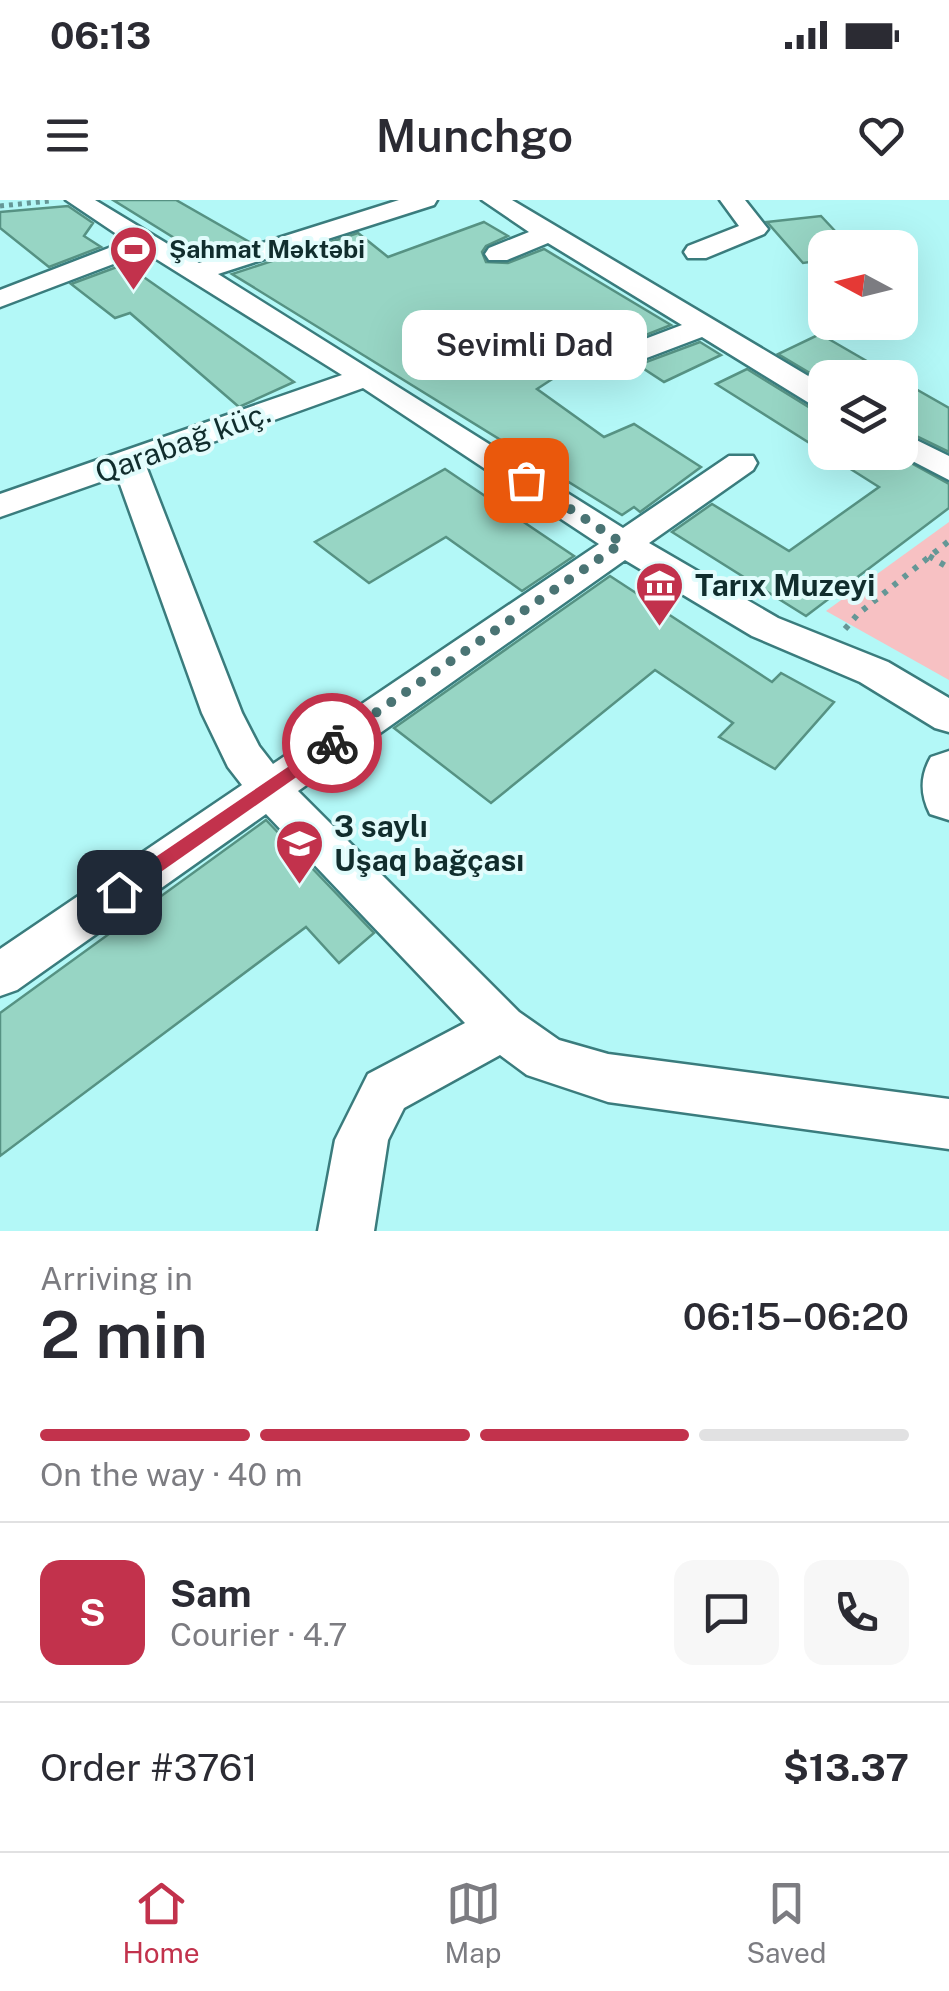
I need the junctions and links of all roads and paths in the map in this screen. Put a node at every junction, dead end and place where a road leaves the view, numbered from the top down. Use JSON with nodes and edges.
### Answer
{"nodes":[{"id":1,"x":65,"y":200,"type":"edge"},
{"id":2,"x":78,"y":200,"type":"edge"},
{"id":3,"x":334,"y":200,"type":"edge"},
{"id":4,"x":425,"y":200,"type":"edge"},
{"id":5,"x":494,"y":200,"type":"edge"},
{"id":6,"x":732,"y":200,"type":"edge"},
{"id":7,"x":0,"y":206,"type":"edge"},
{"id":8,"x":355,"y":222,"type":"junction"},
{"id":9,"x":548,"y":234,"type":"junction"},
{"id":10,"x":148,"y":242,"type":"junction"},
{"id":11,"x":697,"y":252,"type":"dead end"},
{"id":12,"x":498,"y":254,"type":"dead end"},
{"id":13,"x":197,"y":272,"type":"junction"},
{"id":14,"x":2,"y":299,"type":"edge"},
{"id":15,"x":701,"y":328,"type":"junction"},
{"id":16,"x":626,"y":356,"type":"dead end"},
{"id":17,"x":366,"y":377,"type":"junction"},
{"id":18,"x":808,"y":389,"type":"edge"},
{"id":19,"x":918,"y":452,"type":"edge"},
{"id":20,"x":740,"y":463,"type":"dead end"},
{"id":21,"x":129,"y":464,"type":"junction"},
{"id":22,"x":949,"y":470,"type":"edge"},
{"id":23,"x":0,"y":506,"type":"edge"},
{"id":24,"x":949,"y":541,"type":"edge"},
{"id":25,"x":622,"y":543,"type":"junction"},
{"id":26,"x":929,"y":556,"type":"junction"},
{"id":27,"x":949,"y":568,"type":"edge"},
{"id":28,"x":824,"y":652,"type":"junction"},
{"id":29,"x":949,"y":717,"type":"edge"},
{"id":30,"x":949,"y":771,"type":"edge"},
{"id":31,"x":268,"y":788,"type":"junction"},
{"id":32,"x":949,"y":800,"type":"edge"},
{"id":33,"x":0,"y":975,"type":"edge"},
{"id":34,"x":502,"y":1028,"type":"junction"},
{"id":35,"x":949,"y":1124,"type":"edge"},
{"id":36,"x":346,"y":1231,"type":"edge"}],
"edges":[{"from":1,"to":7,"type":"path"},
{"from":2,"to":10,"type":"street"},
{"from":3,"to":8,"type":"street"},
{"from":4,"to":8,"type":"street"},
{"from":5,"to":9,"type":"street"},
{"from":6,"to":11,"type":"street"},
{"from":8,"to":13,"type":"street"},
{"from":9,"to":12,"type":"street"},
{"from":9,"to":15,"type":"street"},
{"from":10,"to":13,"type":"street"},
{"from":10,"to":14,"type":"street"},
{"from":13,"to":17,"type":"street"},
{"from":15,"to":16,"type":"street"},
{"from":15,"to":18,"type":"street"},
{"from":17,"to":21,"type":"street","name":"Qarabağ küç."},
{"from":17,"to":25,"type":"street"},
{"from":19,"to":22,"type":"street"},
{"from":20,"to":25,"type":"street"},
{"from":21,"to":23,"type":"street","name":"Qarabağ küç."},
{"from":21,"to":31,"type":"street"},
{"from":24,"to":26,"type":"path"},
{"from":25,"to":28,"type":"street"},
{"from":25,"to":31,"type":"street"},
{"from":26,"to":27,"type":"path"},
{"from":26,"to":28,"type":"path"},
{"from":28,"to":29,"type":"street"},
{"from":30,"to":32,"type":"main road"},
{"from":31,"to":33,"type":"street"},
{"from":31,"to":34,"type":"street"},
{"from":34,"to":35,"type":"street"},
{"from":34,"to":36,"type":"street"}]}
